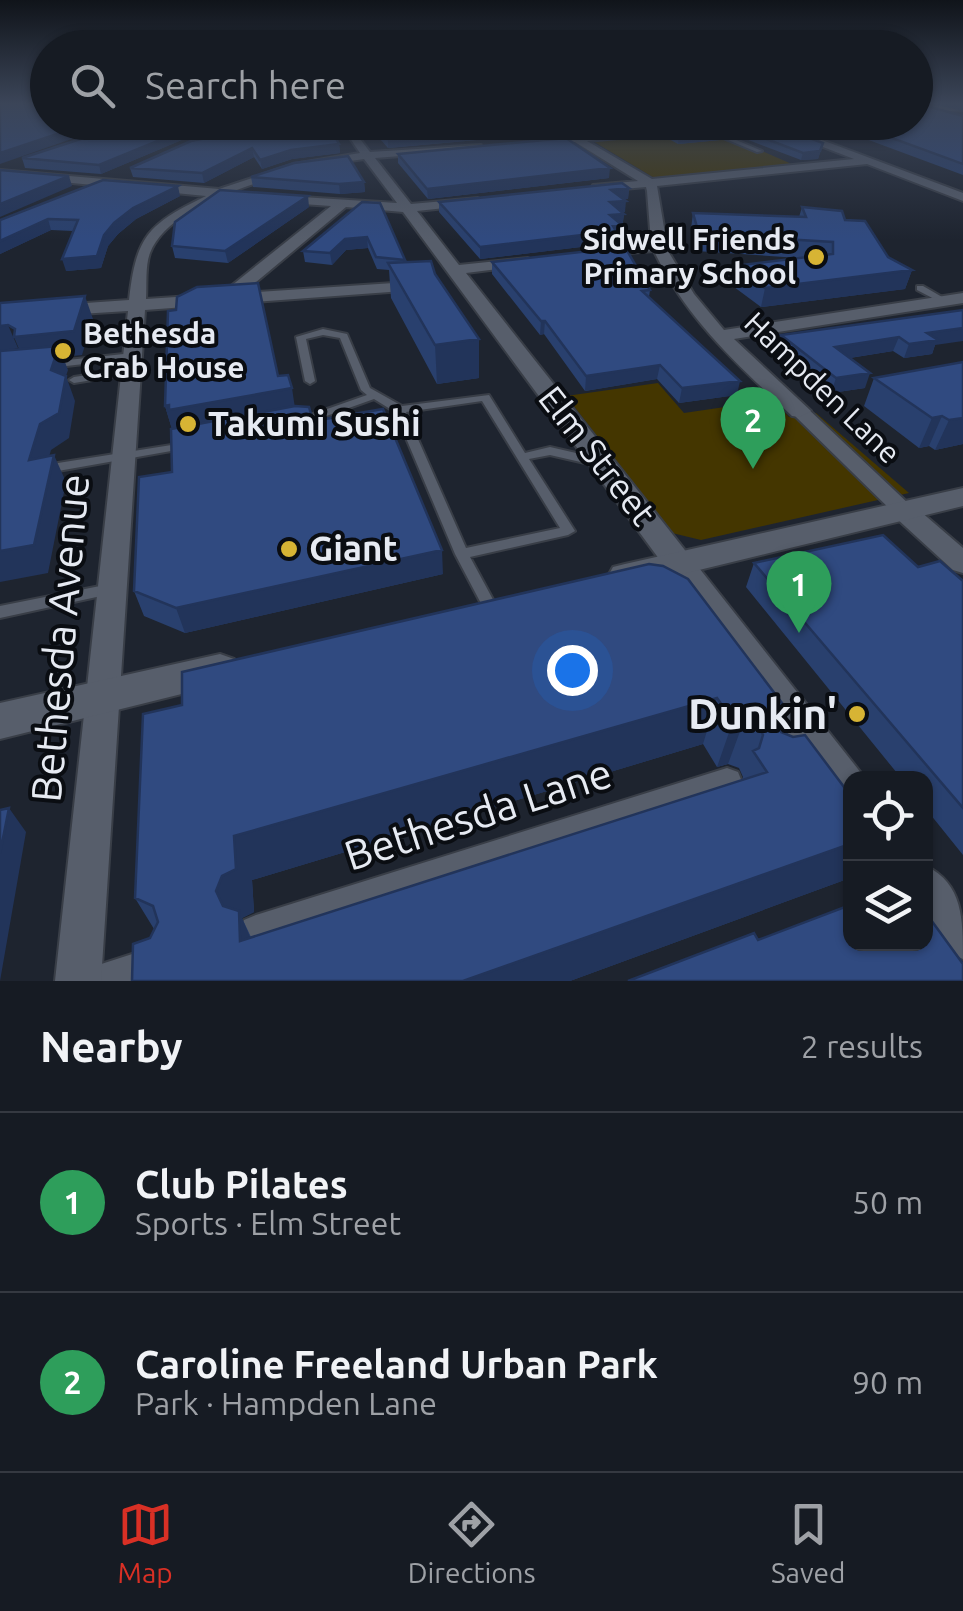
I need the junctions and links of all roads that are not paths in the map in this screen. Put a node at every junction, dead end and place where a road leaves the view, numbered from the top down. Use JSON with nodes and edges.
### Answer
{"nodes":[{"id":1,"x":363,"y":149,"type":"edge"},
{"id":2,"x":450,"y":149,"type":"edge"},
{"id":3,"x":592,"y":149,"type":"edge"},
{"id":4,"x":756,"y":149,"type":"edge"},
{"id":5,"x":834,"y":149,"type":"edge"},
{"id":6,"x":759,"y":150,"type":"edge"},
{"id":7,"x":368,"y":156,"type":"junction"},
{"id":8,"x":18,"y":162,"type":"edge"},
{"id":9,"x":868,"y":162,"type":"junction"},
{"id":10,"x":131,"y":168,"type":"edge"},
{"id":11,"x":0,"y":171,"type":"edge"},
{"id":12,"x":98,"y":182,"type":"junction"},
{"id":13,"x":650,"y":183,"type":"junction"},
{"id":14,"x":574,"y":190,"type":"edge"},
{"id":15,"x":217,"y":193,"type":"junction"},
{"id":16,"x":65,"y":197,"type":"edge"},
{"id":17,"x":963,"y":197,"type":"edge"},
{"id":18,"x":480,"y":200,"type":"edge"},
{"id":19,"x":342,"y":204,"type":"junction"},
{"id":20,"x":408,"y":208,"type":"junction"},
{"id":21,"x":659,"y":246,"type":"junction"},
{"id":22,"x":568,"y":256,"type":"edge"},
{"id":23,"x":532,"y":260,"type":"edge"},
{"id":24,"x":458,"y":277,"type":"junction"},
{"id":25,"x":920,"y":288,"type":"dead end"},
{"id":26,"x":228,"y":297,"type":"junction"},
{"id":27,"x":954,"y":299,"type":"edge"},
{"id":28,"x":138,"y":303,"type":"junction"},
{"id":29,"x":0,"y":314,"type":"edge"},
{"id":30,"x":720,"y":336,"type":"junction"},
{"id":31,"x":132,"y":364,"type":"junction"},
{"id":32,"x":30,"y":367,"type":"edge"},
{"id":33,"x":74,"y":380,"type":"dead end"},
{"id":34,"x":310,"y":381,"type":"dead end"},
{"id":35,"x":372,"y":396,"type":"junction"},
{"id":36,"x":400,"y":410,"type":"junction"},
{"id":37,"x":800,"y":411,"type":"joint"},
{"id":38,"x":277,"y":427,"type":"edge"},
{"id":39,"x":200,"y":442,"type":"edge"},
{"id":40,"x":522,"y":457,"type":"junction"},
{"id":41,"x":124,"y":458,"type":"junction"},
{"id":42,"x":605,"y":464,"type":"junction"},
{"id":43,"x":58,"y":467,"type":"edge"},
{"id":44,"x":963,"y":498,"type":"edge"},
{"id":45,"x":904,"y":511,"type":"junction"},
{"id":46,"x":462,"y":554,"type":"junction"},
{"id":47,"x":681,"y":563,"type":"junction"},
{"id":48,"x":963,"y":563,"type":"edge"},
{"id":49,"x":586,"y":585,"type":"edge"},
{"id":50,"x":112,"y":588,"type":"junction"},
{"id":51,"x":506,"y":604,"type":"joint"},
{"id":52,"x":0,"y":612,"type":"edge"},
{"id":53,"x":454,"y":616,"type":"edge"},
{"id":54,"x":254,"y":662,"type":"edge"},
{"id":55,"x":102,"y":696,"type":"junction"},
{"id":56,"x":0,"y":721,"type":"edge"},
{"id":57,"x":823,"y":752,"type":"junction"},
{"id":58,"x":788,"y":763,"type":"edge"},
{"id":59,"x":843,"y":779,"type":"edge"},
{"id":60,"x":727,"y":782,"type":"edge"},
{"id":61,"x":933,"y":896,"type":"edge"},
{"id":62,"x":256,"y":932,"type":"edge"},
{"id":63,"x":963,"y":936,"type":"edge"},
{"id":64,"x":161,"y":962,"type":"edge"},
{"id":65,"x":78,"y":981,"type":"edge"},
{"id":66,"x":102,"y":981,"type":"edge"}],
"edges":[{"from":1,"to":7,"type":"street","name":"Elm Street"},
{"from":2,"to":7,"type":"street","name":"Bethesda Avenue"},
{"from":3,"to":13,"type":"street"},
{"from":4,"to":6,"type":"lane"},
{"from":5,"to":9,"type":"street"},
{"from":7,"to":15,"type":"street","name":"Bethesda Avenue"},
{"from":7,"to":20,"type":"street","name":"Elm Street"},
{"from":8,"to":11,"type":"street"},
{"from":9,"to":13,"type":"street"},
{"from":9,"to":17,"type":"street"},
{"from":10,"to":12,"type":"street"},
{"from":11,"to":12,"type":"street"},
{"from":12,"to":15,"type":"street"},
{"from":12,"to":16,"type":"street"},
{"from":13,"to":14,"type":"street"},
{"from":13,"to":21,"type":"street","name":"Hampden Lane"},
{"from":15,"to":19,"type":"street"},
{"from":15,"to":28,"type":"street","name":"Bethesda Avenue"},
{"from":18,"to":20,"type":"street"},
{"from":19,"to":20,"type":"street"},
{"from":19,"to":26,"type":"street"},
{"from":20,"to":24,"type":"street","name":"Elm Street"},
{"from":21,"to":22,"type":"street"},
{"from":21,"to":30,"type":"street","name":"Hampden Lane"},
{"from":23,"to":24,"type":"street"},
{"from":24,"to":26,"type":"street"},
{"from":24,"to":42,"type":"street","name":"Elm Street"},
{"from":25,"to":27,"type":"lane"},
{"from":26,"to":28,"type":"street"},
{"from":27,"to":30,"type":"street"},
{"from":28,"to":29,"type":"street"},
{"from":28,"to":31,"type":"street","name":"Bethesda Avenue"},
{"from":30,"to":37,"type":"street","name":"Hampden Lane"},
{"from":31,"to":32,"type":"lane"},
{"from":31,"to":33,"type":"lane"},
{"from":31,"to":41,"type":"street","name":"Bethesda Avenue"},
{"from":34,"to":35,"type":"lane"},
{"from":35,"to":36,"type":"lane"},
{"from":35,"to":38,"type":"lane"},
{"from":36,"to":40,"type":"lane"},
{"from":36,"to":46,"type":"lane"},
{"from":37,"to":45,"type":"street","name":"Hampden Lane"},
{"from":39,"to":41,"type":"lane"},
{"from":40,"to":42,"type":"lane"},
{"from":40,"to":46,"type":"lane"},
{"from":41,"to":43,"type":"lane"},
{"from":41,"to":50,"type":"street","name":"Bethesda Avenue"},
{"from":42,"to":47,"type":"street","name":"Elm Street"},
{"from":44,"to":45,"type":"main road"},
{"from":45,"to":47,"type":"main road"},
{"from":45,"to":48,"type":"street","name":"Hampden Lane"},
{"from":46,"to":51,"type":"lane"},
{"from":47,"to":49,"type":"main road"},
{"from":47,"to":57,"type":"street","name":"Elm Street"},
{"from":50,"to":52,"type":"lane"},
{"from":50,"to":55,"type":"street","name":"Bethesda Avenue"},
{"from":51,"to":53,"type":"main road"},
{"from":54,"to":55,"type":"main road"},
{"from":55,"to":56,"type":"main road"},
{"from":55,"to":65,"type":"street","name":"Bethesda Avenue"},
{"from":57,"to":58,"type":"street"},
{"from":57,"to":59,"type":"street","name":"Elm Street"},
{"from":60,"to":62,"type":"street","name":"Bethesda Lane"},
{"from":61,"to":63,"type":"street"},
{"from":64,"to":66,"type":"street"}]}
